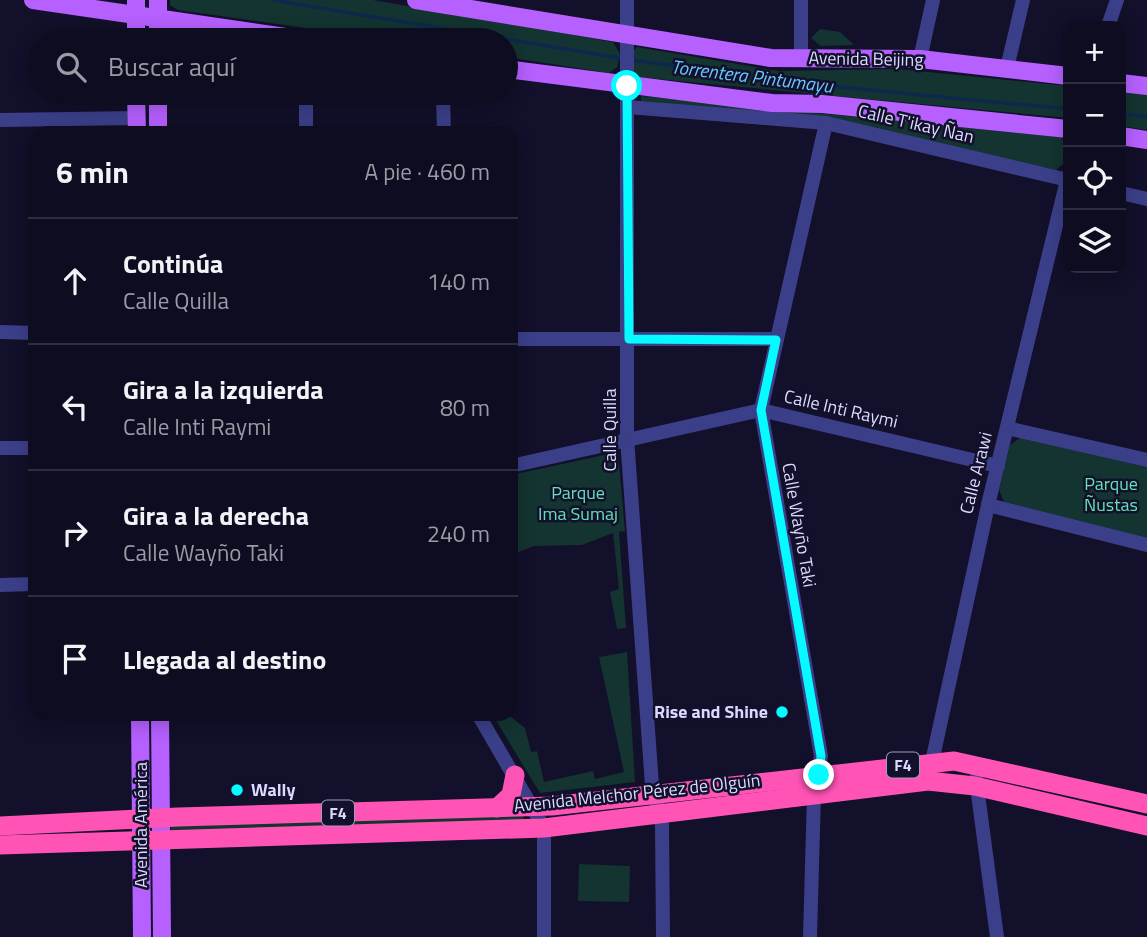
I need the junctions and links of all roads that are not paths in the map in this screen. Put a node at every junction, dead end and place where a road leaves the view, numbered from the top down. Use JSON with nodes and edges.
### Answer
{"nodes":[{"id":1,"x":33,"y":0,"type":"edge"},
{"id":2,"x":416,"y":0,"type":"edge"},
{"id":3,"x":627,"y":0,"type":"edge"},
{"id":4,"x":801,"y":0,"type":"edge"},
{"id":5,"x":933,"y":0,"type":"edge"},
{"id":6,"x":1023,"y":0,"type":"edge"},
{"id":7,"x":1116,"y":0,"type":"edge"},
{"id":8,"x":454,"y":3,"type":"edge"},
{"id":9,"x":136,"y":7,"type":"edge"},
{"id":10,"x":158,"y":9,"type":"edge"},
{"id":11,"x":1110,"y":21,"type":"edge"},
{"id":12,"x":136,"y":28,"type":"edge"},
{"id":13,"x":158,"y":28,"type":"edge"},
{"id":14,"x":249,"y":28,"type":"edge"},
{"id":15,"x":627,"y":36,"type":"junction"},
{"id":16,"x":801,"y":59,"type":"junction"},
{"id":17,"x":920,"y":59,"type":"junction"},
{"id":18,"x":1007,"y":68,"type":"junction"},
{"id":19,"x":518,"y":71,"type":"edge"},
{"id":20,"x":1063,"y":75,"type":"edge"},
{"id":21,"x":1126,"y":84,"type":"edge"},
{"id":22,"x":627,"y":86,"type":"junction"},
{"id":23,"x":1147,"y":86,"type":"edge"},
{"id":24,"x":136,"y":105,"type":"edge"},
{"id":25,"x":158,"y":105,"type":"edge"},
{"id":26,"x":306,"y":105,"type":"edge"},
{"id":27,"x":443,"y":105,"type":"edge"},
{"id":28,"x":628,"y":107,"type":"junction"},
{"id":29,"x":0,"y":120,"type":"edge"},
{"id":30,"x":826,"y":123,"type":"junction"},
{"id":31,"x":137,"y":126,"type":"edge"},
{"id":32,"x":158,"y":126,"type":"edge"},
{"id":33,"x":306,"y":126,"type":"edge"},
{"id":34,"x":444,"y":126,"type":"edge"},
{"id":35,"x":1063,"y":128,"type":"edge"},
{"id":36,"x":1126,"y":137,"type":"edge"},
{"id":37,"x":1147,"y":140,"type":"edge"},
{"id":38,"x":1063,"y":178,"type":"edge"},
{"id":39,"x":1126,"y":194,"type":"edge"},
{"id":40,"x":1063,"y":199,"type":"edge"},
{"id":41,"x":1147,"y":199,"type":"edge"},
{"id":42,"x":0,"y":332,"type":"edge"},
{"id":43,"x":28,"y":333,"type":"edge"},
{"id":44,"x":518,"y":339,"type":"edge"},
{"id":45,"x":629,"y":339,"type":"junction"},
{"id":46,"x":776,"y":340,"type":"junction"},
{"id":47,"x":761,"y":410,"type":"junction"},
{"id":48,"x":1007,"y":428,"type":"junction"},
{"id":49,"x":626,"y":438,"type":"junction"},
{"id":50,"x":0,"y":448,"type":"edge"},
{"id":51,"x":28,"y":448,"type":"edge"},
{"id":52,"x":1147,"y":460,"type":"edge"},
{"id":53,"x":518,"y":464,"type":"edge"},
{"id":54,"x":998,"y":466,"type":"junction"},
{"id":55,"x":988,"y":505,"type":"junction"},
{"id":56,"x":1147,"y":545,"type":"edge"},
{"id":57,"x":28,"y":584,"type":"edge"},
{"id":58,"x":0,"y":585,"type":"edge"},
{"id":59,"x":140,"y":721,"type":"edge"},
{"id":60,"x":160,"y":721,"type":"edge"},
{"id":61,"x":482,"y":721,"type":"edge"},
{"id":62,"x":932,"y":761,"type":"junction"},
{"id":63,"x":979,"y":765,"type":"junction"},
{"id":64,"x":514,"y":775,"type":"junction"},
{"id":65,"x":928,"y":781,"type":"junction"},
{"id":66,"x":817,"y":784,"type":"junction"},
{"id":67,"x":975,"y":786,"type":"junction"},
{"id":68,"x":1147,"y":804,"type":"edge"},
{"id":69,"x":658,"y":805,"type":"junction"},
{"id":70,"x":534,"y":807,"type":"junction"},
{"id":71,"x":497,"y":808,"type":"junction"},
{"id":72,"x":161,"y":818,"type":"junction"},
{"id":73,"x":141,"y":819,"type":"junction"},
{"id":74,"x":0,"y":826,"type":"edge"},
{"id":75,"x":1147,"y":826,"type":"edge"},
{"id":76,"x":544,"y":828,"type":"junction"},
{"id":77,"x":161,"y":839,"type":"junction"},
{"id":78,"x":141,"y":840,"type":"junction"},
{"id":79,"x":0,"y":845,"type":"edge"},
{"id":80,"x":142,"y":937,"type":"edge"},
{"id":81,"x":162,"y":937,"type":"edge"},
{"id":82,"x":544,"y":937,"type":"edge"},
{"id":83,"x":663,"y":937,"type":"edge"},
{"id":84,"x":810,"y":937,"type":"edge"},
{"id":85,"x":996,"y":937,"type":"edge"}],
"edges":[{"from":1,"to":9,"type":"main road"},
{"from":2,"to":8,"type":"main road","name":"Avenida Beijing"},
{"from":3,"to":15,"type":"street","name":"Calle Quilla"},
{"from":4,"to":16,"type":"street"},
{"from":5,"to":17,"type":"street"},
{"from":6,"to":18,"type":"street"},
{"from":7,"to":11,"type":"street"},
{"from":8,"to":15,"type":"main road","name":"Avenida Beijing"},
{"from":9,"to":10,"type":"main road"},
{"from":9,"to":12,"type":"main road"},
{"from":10,"to":13,"type":"main road"},
{"from":10,"to":14,"type":"main road"},
{"from":15,"to":16,"type":"main road","name":"Avenida Beijing"},
{"from":15,"to":22,"type":"street","name":"Calle Quilla"},
{"from":16,"to":17,"type":"main road","name":"Avenida Beijing"},
{"from":17,"to":18,"type":"main road","name":"Avenida Beijing"},
{"from":18,"to":20,"type":"main road","name":"Avenida Beijing"},
{"from":19,"to":22,"type":"main road"},
{"from":21,"to":23,"type":"main road"},
{"from":22,"to":28,"type":"street","name":"Calle Quilla"},
{"from":22,"to":35,"type":"main road"},
{"from":24,"to":31,"type":"main road"},
{"from":25,"to":32,"type":"main road"},
{"from":26,"to":33,"type":"street"},
{"from":27,"to":34,"type":"street"},
{"from":28,"to":30,"type":"street","name":"Calle T'ikay Ñan"},
{"from":28,"to":45,"type":"street","name":"Calle Quilla"},
{"from":29,"to":31,"type":"street"},
{"from":30,"to":38,"type":"street","name":"Calle T'ikay Ñan"},
{"from":30,"to":46,"type":"street","name":"Calle Wayño Taki"},
{"from":36,"to":37,"type":"main road"},
{"from":39,"to":41,"type":"street"},
{"from":40,"to":48,"type":"street","name":"Calle Arawi"},
{"from":42,"to":43,"type":"street"},
{"from":44,"to":45,"type":"street"},
{"from":45,"to":46,"type":"street"},
{"from":45,"to":49,"type":"street","name":"Calle Quilla"},
{"from":46,"to":47,"type":"street","name":"Calle Wayño Taki"},
{"from":47,"to":49,"type":"street","name":"Calle Inti Raymi"},
{"from":47,"to":54,"type":"street","name":"Calle Inti Raymi"},
{"from":47,"to":66,"type":"street","name":"Calle Wayño Taki"},
{"from":48,"to":52,"type":"street"},
{"from":48,"to":54,"type":"street","name":"Calle Arawi"},
{"from":49,"to":53,"type":"street","name":"Calle Inti Raymi"},
{"from":49,"to":69,"type":"street","name":"Calle Quilla"},
{"from":50,"to":51,"type":"street"},
{"from":54,"to":55,"type":"street","name":"Calle Arawi"},
{"from":55,"to":56,"type":"street"},
{"from":55,"to":62,"type":"street","name":"Calle Arawi"},
{"from":57,"to":58,"type":"street"},
{"from":59,"to":73,"type":"main road","name":"Avenida América"},
{"from":60,"to":72,"type":"main road","name":"Avenida América"},
{"from":61,"to":64,"type":"street"},
{"from":62,"to":63,"type":"highway","name":"Avenida Melchor Pérez de Olguín","number":"F4"},
{"from":62,"to":65,"type":"street","name":"Calle Arawi"},
{"from":62,"to":66,"type":"highway","name":"Avenida Melchor Pérez de Olguín","number":"F4"},
{"from":63,"to":67,"type":"street"},
{"from":63,"to":68,"type":"highway","name":"Avenida Melchor Pérez de Olguín","number":"F4"},
{"from":64,"to":70,"type":"street"},
{"from":64,"to":71,"type":"highway"},
{"from":65,"to":66,"type":"highway","name":"Avenida Melchor Pérez de Olguín","number":"F4"},
{"from":65,"to":67,"type":"highway","name":"Avenida Melchor Pérez de Olguín","number":"F4"},
{"from":66,"to":69,"type":"highway","name":"Avenida Melchor Pérez de Olguín","number":"F4"},
{"from":66,"to":84,"type":"street","name":"Calle Wayño Taki"},
{"from":67,"to":75,"type":"highway","name":"Avenida Melchor Pérez de Olguín","number":"F4"},
{"from":67,"to":85,"type":"street"},
{"from":69,"to":70,"type":"highway","name":"Avenida Melchor Pérez de Olguín","number":"F4"},
{"from":69,"to":76,"type":"highway","name":"Avenida Melchor Pérez de Olguín","number":"F4"},
{"from":69,"to":83,"type":"street","name":"Calle Quilla"},
{"from":70,"to":71,"type":"highway","name":"Avenida Melchor Pérez de Olguín","number":"F4"},
{"from":70,"to":76,"type":"street"},
{"from":71,"to":72,"type":"highway","name":"Avenida Melchor Pérez de Olguín","number":"F4"},
{"from":72,"to":73,"type":"highway","name":"Avenida Melchor Pérez de Olguín","number":"F4"},
{"from":72,"to":77,"type":"main road","name":"Avenida América"},
{"from":73,"to":74,"type":"highway","name":"Avenida Melchor Pérez de Olguín","number":"F4"},
{"from":73,"to":78,"type":"main road","name":"Avenida América"},
{"from":76,"to":77,"type":"highway","name":"Avenida Melchor Pérez de Olguín","number":"F4"},
{"from":76,"to":82,"type":"street"},
{"from":77,"to":78,"type":"highway","name":"Avenida Melchor Pérez de Olguín","number":"F4"},
{"from":77,"to":81,"type":"main road","name":"Avenida América"},
{"from":78,"to":79,"type":"highway","name":"Avenida Melchor Pérez de Olguín","number":"F4"},
{"from":78,"to":80,"type":"main road","name":"Avenida América"}]}
